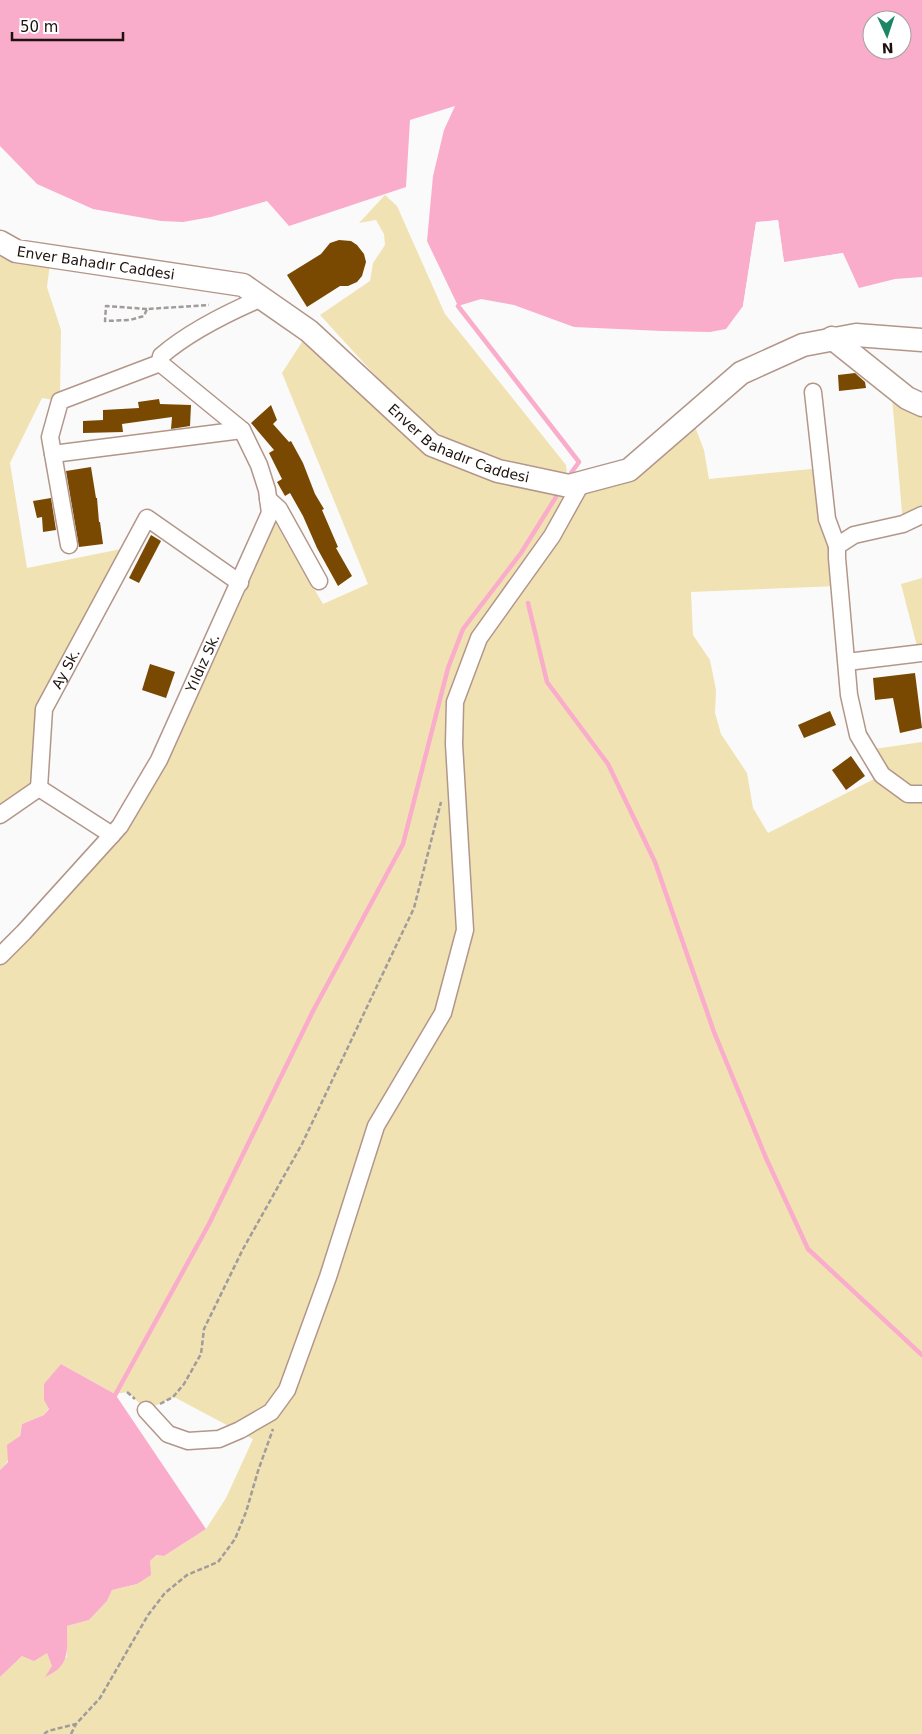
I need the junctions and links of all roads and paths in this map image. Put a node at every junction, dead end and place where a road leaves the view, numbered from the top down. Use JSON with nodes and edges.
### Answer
{"nodes":[{"id":1,"x":0,"y":242,"type":"edge"},
{"id":2,"x":262,"y":298,"type":"junction"},
{"id":3,"x":148,"y":309,"type":"junction"},
{"id":4,"x":236,"y":309,"type":"junction"},
{"id":5,"x":832,"y":338,"type":"junction"},
{"id":6,"x":922,"y":340,"type":"edge"},
{"id":7,"x":160,"y":363,"type":"junction"},
{"id":8,"x":813,"y":392,"type":"dead end"},
{"id":9,"x":922,"y":405,"type":"edge"},
{"id":10,"x":242,"y":430,"type":"junction"},
{"id":11,"x":53,"y":454,"type":"junction"},
{"id":12,"x":578,"y":484,"type":"junction"},
{"id":13,"x":268,"y":499,"type":"junction"},
{"id":14,"x":922,"y":515,"type":"edge"},
{"id":15,"x":69,"y":545,"type":"dead end"},
{"id":16,"x":837,"y":546,"type":"junction"},
{"id":17,"x":319,"y":581,"type":"dead end"},
{"id":18,"x":240,"y":582,"type":"junction"},
{"id":19,"x":922,"y":653,"type":"edge"},
{"id":20,"x":847,"y":662,"type":"junction"},
{"id":21,"x":39,"y":788,"type":"junction"},
{"id":22,"x":915,"y":794,"type":"edge"},
{"id":23,"x":442,"y":798,"type":"dead end"},
{"id":24,"x":0,"y":815,"type":"edge"},
{"id":25,"x":112,"y":835,"type":"junction"},
{"id":26,"x":0,"y":956,"type":"edge"},
{"id":27,"x":128,"y":1392,"type":"dead end"},
{"id":28,"x":146,"y":1410,"type":"junction"},
{"id":29,"x":274,"y":1426,"type":"dead end"},
{"id":30,"x":76,"y":1724,"type":"junction"},
{"id":31,"x":44,"y":1734,"type":"edge"},
{"id":32,"x":71,"y":1734,"type":"edge"}],
"edges":[{"from":1,"to":2,"type":"main road","name":"Enver Bahadır Caddesi"},
{"from":2,"to":4,"type":"street"},
{"from":2,"to":12,"type":"main road","name":"Enver Bahadır Caddesi"},
{"from":3,"to":3,"type":"path"},
{"from":3,"to":4,"type":"path"},
{"from":4,"to":7,"type":"street"},
{"from":5,"to":6,"type":"main road","name":"Enver Bahadır Caddesi"},
{"from":5,"to":9,"type":"main road"},
{"from":5,"to":12,"type":"main road","name":"Enver Bahadır Caddesi"},
{"from":7,"to":10,"type":"street","name":"Yıldız Sk."},
{"from":7,"to":11,"type":"street"},
{"from":8,"to":16,"type":"street"},
{"from":10,"to":11,"type":"street"},
{"from":10,"to":13,"type":"street","name":"Yıldız Sk."},
{"from":11,"to":15,"type":"street"},
{"from":12,"to":28,"type":"street"},
{"from":13,"to":17,"type":"street"},
{"from":13,"to":18,"type":"street","name":"Yıldız Sk."},
{"from":14,"to":16,"type":"street"},
{"from":16,"to":20,"type":"street"},
{"from":18,"to":21,"type":"street","name":"Ay Sk."},
{"from":18,"to":25,"type":"street","name":"Yıldız Sk."},
{"from":19,"to":20,"type":"street"},
{"from":20,"to":22,"type":"street"},
{"from":21,"to":24,"type":"street"},
{"from":21,"to":25,"type":"street"},
{"from":23,"to":28,"type":"path"},
{"from":25,"to":26,"type":"street","name":"Yıldız Sk."},
{"from":27,"to":28,"type":"path"},
{"from":29,"to":30,"type":"path"},
{"from":30,"to":31,"type":"path"},
{"from":30,"to":32,"type":"path"}]}
